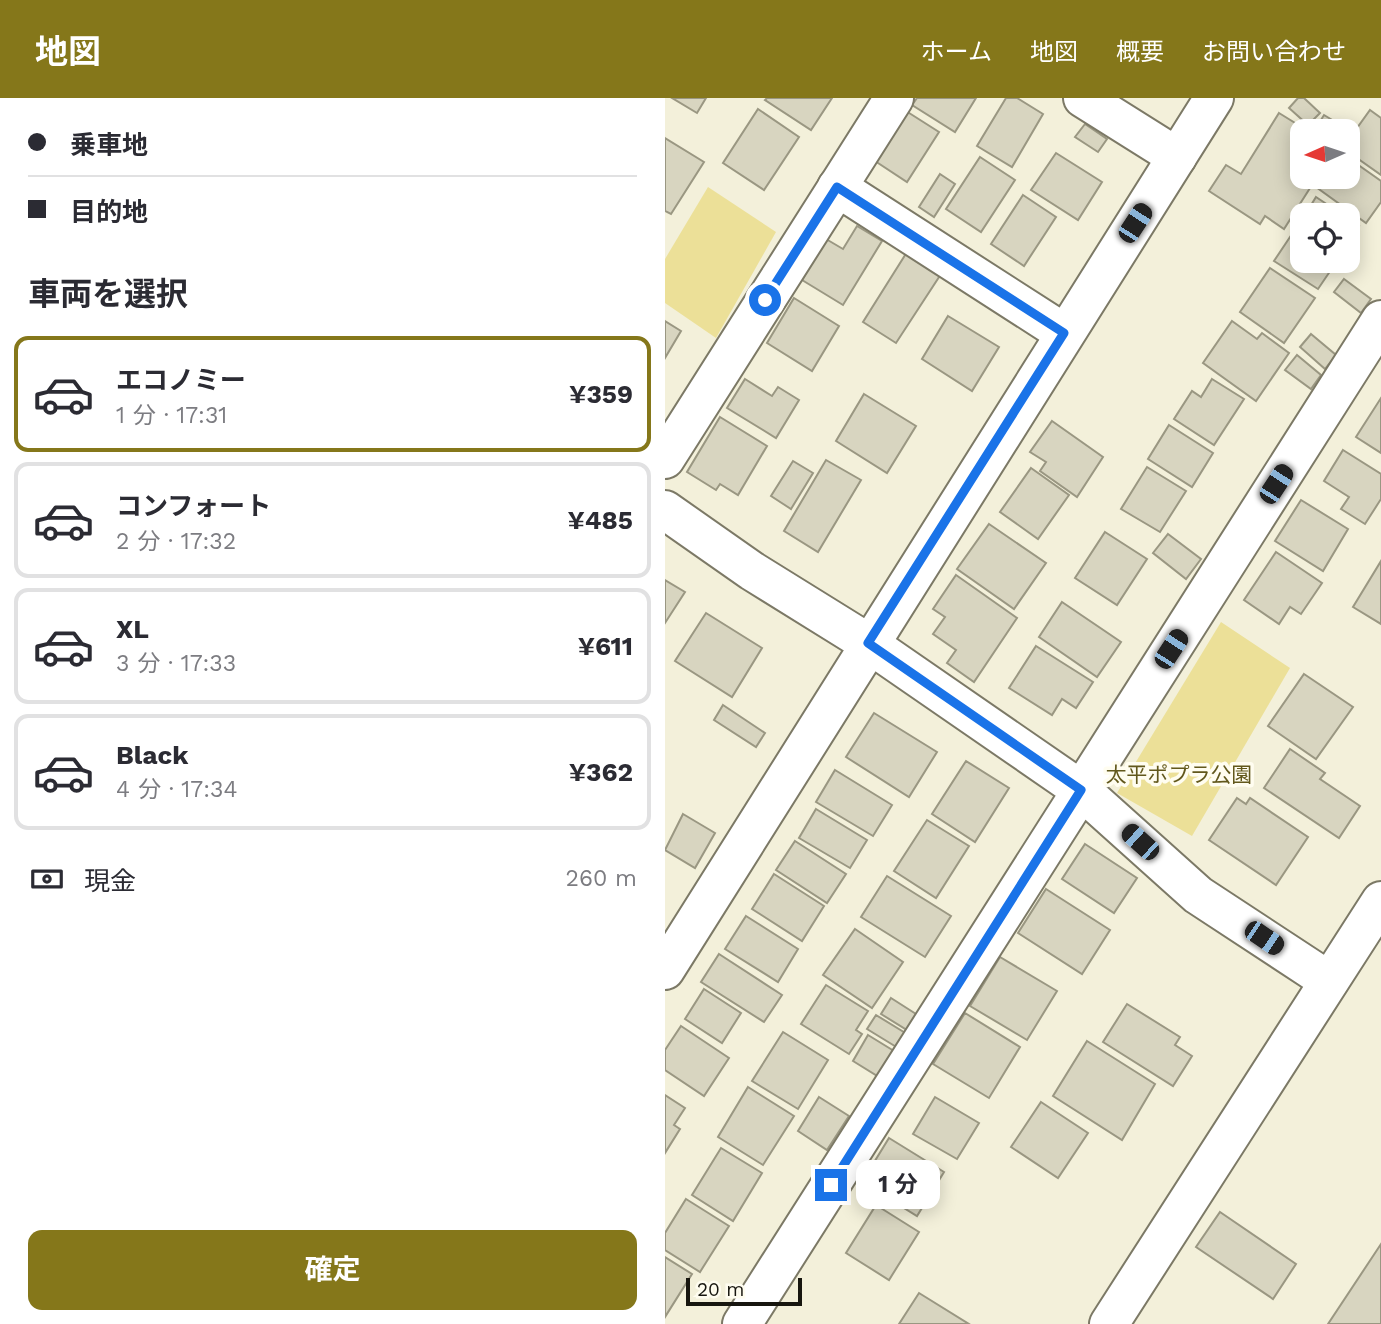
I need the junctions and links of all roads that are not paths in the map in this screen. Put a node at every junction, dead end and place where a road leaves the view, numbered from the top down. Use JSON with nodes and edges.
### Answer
{"nodes":[{"id":1,"x":894,"y":98,"type":"edge"},
{"id":2,"x":1083,"y":98,"type":"edge"},
{"id":3,"x":1214,"y":98,"type":"edge"},
{"id":4,"x":1177,"y":157,"type":"junction"},
{"id":5,"x":837,"y":187,"type":"junction"},
{"id":6,"x":1381,"y":320,"type":"edge"},
{"id":7,"x":1064,"y":333,"type":"junction"},
{"id":8,"x":665,"y":459,"type":"edge"},
{"id":9,"x":665,"y":510,"type":"edge"},
{"id":10,"x":868,"y":643,"type":"junction"},
{"id":11,"x":1081,"y":790,"type":"junction"},
{"id":12,"x":1381,"y":901,"type":"edge"},
{"id":13,"x":665,"y":970,"type":"edge"},
{"id":14,"x":1329,"y":981,"type":"junction"},
{"id":15,"x":742,"y":1324,"type":"edge"},
{"id":16,"x":1109,"y":1324,"type":"edge"}],
"edges":[{"from":1,"to":5,"type":"street"},
{"from":2,"to":4,"type":"street"},
{"from":3,"to":4,"type":"street"},
{"from":4,"to":7,"type":"street"},
{"from":5,"to":7,"type":"street"},
{"from":5,"to":8,"type":"street"},
{"from":6,"to":11,"type":"street"},
{"from":7,"to":10,"type":"street"},
{"from":9,"to":10,"type":"street"},
{"from":10,"to":11,"type":"street"},
{"from":10,"to":13,"type":"street"},
{"from":11,"to":14,"type":"street"},
{"from":11,"to":15,"type":"street"},
{"from":12,"to":14,"type":"street"},
{"from":14,"to":16,"type":"street"}]}
